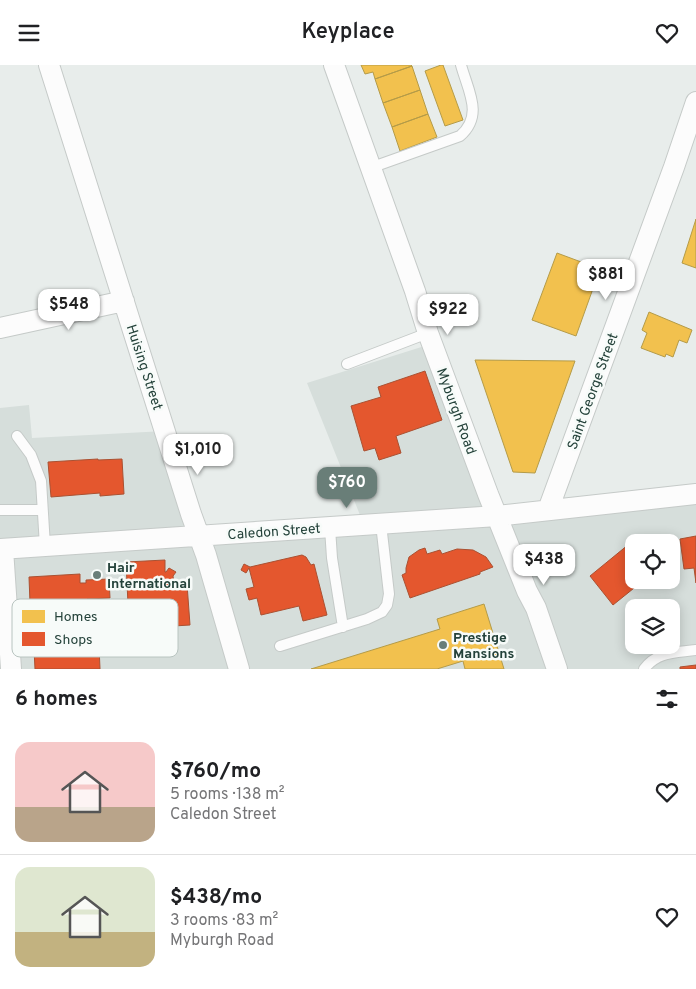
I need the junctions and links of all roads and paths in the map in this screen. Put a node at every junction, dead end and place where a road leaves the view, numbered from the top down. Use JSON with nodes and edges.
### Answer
{"nodes":[{"id":1,"x":49,"y":65,"type":"edge"},
{"id":2,"x":334,"y":65,"type":"edge"},
{"id":3,"x":461,"y":65,"type":"edge"},
{"id":4,"x":696,"y":102,"type":"edge"},
{"id":5,"x":370,"y":168,"type":"junction"},
{"id":6,"x":124,"y":301,"type":"junction"},
{"id":7,"x":0,"y":328,"type":"edge"},
{"id":8,"x":428,"y":333,"type":"junction"},
{"id":9,"x":347,"y":364,"type":"dead end"},
{"id":10,"x":17,"y":436,"type":"dead end"},
{"id":11,"x":696,"y":494,"type":"edge"},
{"id":12,"x":0,"y":510,"type":"edge"},
{"id":13,"x":42,"y":510,"type":"junction"},
{"id":14,"x":548,"y":510,"type":"junction"},
{"id":15,"x":497,"y":516,"type":"junction"},
{"id":16,"x":381,"y":524,"type":"junction"},
{"id":17,"x":330,"y":528,"type":"junction"},
{"id":18,"x":199,"y":536,"type":"junction"},
{"id":19,"x":45,"y":546,"type":"junction"},
{"id":20,"x":2,"y":549,"type":"edge"},
{"id":21,"x":342,"y":627,"type":"junction"},
{"id":22,"x":280,"y":646,"type":"dead end"},
{"id":23,"x":680,"y":650,"type":"edge"},
{"id":24,"x":696,"y":650,"type":"edge"},
{"id":25,"x":655,"y":654,"type":"edge"},
{"id":26,"x":11,"y":669,"type":"edge"},
{"id":27,"x":239,"y":669,"type":"edge"},
{"id":28,"x":557,"y":669,"type":"edge"},
{"id":29,"x":644,"y":669,"type":"edge"}],
"edges":[{"from":1,"to":6,"type":"street","name":"Huising Street"},
{"from":2,"to":5,"type":"street","name":"Myburgh Road"},
{"from":3,"to":5,"type":"lane"},
{"from":4,"to":14,"type":"street","name":"Saint George Street"},
{"from":5,"to":8,"type":"street","name":"Myburgh Road"},
{"from":6,"to":7,"type":"street"},
{"from":6,"to":18,"type":"street","name":"Huising Street"},
{"from":8,"to":9,"type":"lane"},
{"from":8,"to":15,"type":"street","name":"Myburgh Road"},
{"from":10,"to":13,"type":"lane"},
{"from":11,"to":14,"type":"street","name":"Caledon Street"},
{"from":12,"to":13,"type":"lane"},
{"from":13,"to":19,"type":"lane"},
{"from":14,"to":15,"type":"street","name":"Caledon Street"},
{"from":15,"to":16,"type":"street","name":"Caledon Street"},
{"from":15,"to":28,"type":"street","name":"Myburgh Road"},
{"from":16,"to":17,"type":"street","name":"Caledon Street"},
{"from":16,"to":21,"type":"lane"},
{"from":17,"to":18,"type":"street","name":"Caledon Street"},
{"from":17,"to":21,"type":"lane"},
{"from":18,"to":19,"type":"street","name":"Caledon Street"},
{"from":18,"to":27,"type":"street","name":"Huising Street"},
{"from":19,"to":20,"type":"street","name":"Caledon Street"},
{"from":20,"to":26,"type":"street"},
{"from":21,"to":22,"type":"lane"},
{"from":23,"to":24,"type":"lane"},
{"from":25,"to":29,"type":"lane"}]}
